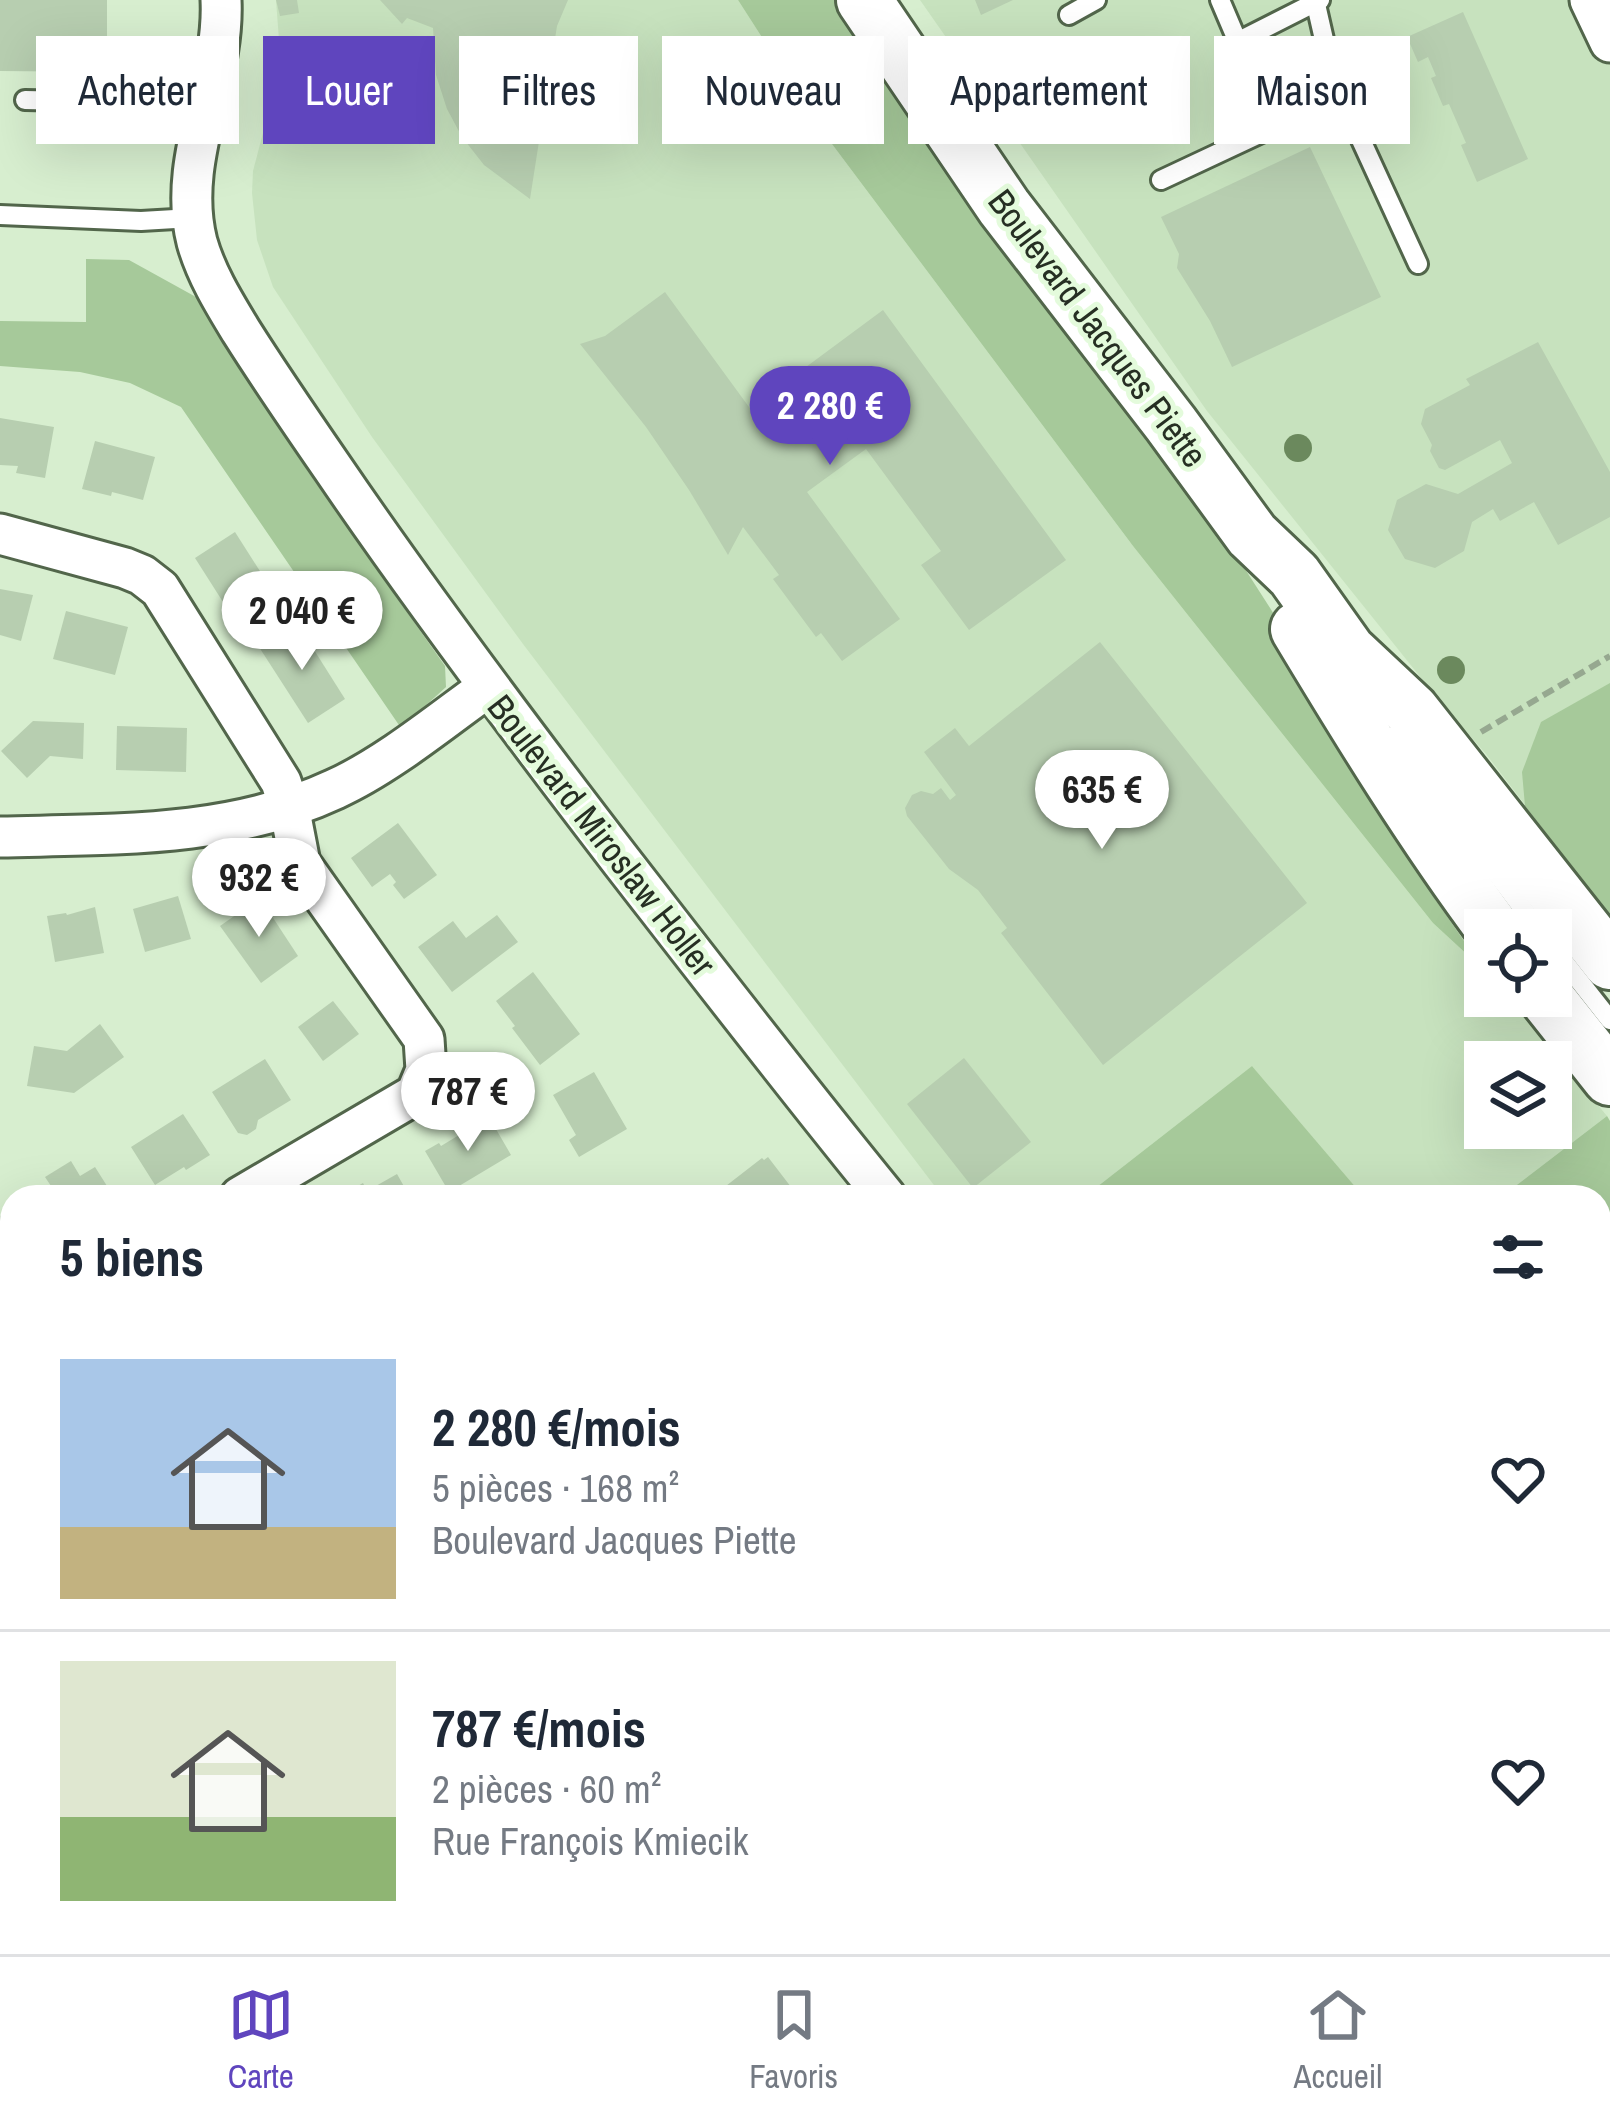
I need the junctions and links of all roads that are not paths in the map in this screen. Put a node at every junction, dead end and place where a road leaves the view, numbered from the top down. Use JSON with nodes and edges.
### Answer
{"nodes":[{"id":1,"x":221,"y":0,"type":"edge"},
{"id":2,"x":864,"y":0,"type":"edge"},
{"id":3,"x":1096,"y":0,"type":"edge"},
{"id":4,"x":1220,"y":0,"type":"edge"},
{"id":5,"x":1590,"y":0,"type":"edge"},
{"id":6,"x":1317,"y":1,"type":"edge"},
{"id":7,"x":1069,"y":15,"type":"dead end"},
{"id":8,"x":221,"y":36,"type":"edge"},
{"id":9,"x":1237,"y":36,"type":"edge"},
{"id":10,"x":1249,"y":36,"type":"edge"},
{"id":11,"x":1610,"y":42,"type":"edge"},
{"id":12,"x":25,"y":100,"type":"dead end"},
{"id":13,"x":36,"y":100,"type":"edge"},
{"id":14,"x":200,"y":144,"type":"edge"},
{"id":15,"x":1238,"y":144,"type":"edge"},
{"id":16,"x":1161,"y":180,"type":"dead end"},
{"id":17,"x":0,"y":215,"type":"edge"},
{"id":18,"x":192,"y":218,"type":"junction"},
{"id":19,"x":1418,"y":265,"type":"dead end"},
{"id":20,"x":0,"y":534,"type":"edge"},
{"id":21,"x":1252,"y":535,"type":"junction"},
{"id":22,"x":1298,"y":629,"type":"junction"},
{"id":23,"x":1348,"y":651,"type":"junction"},
{"id":24,"x":488,"y":687,"type":"junction"},
{"id":25,"x":1389,"y":722,"type":"junction"},
{"id":26,"x":290,"y":806,"type":"junction"},
{"id":27,"x":0,"y":837,"type":"edge"},
{"id":28,"x":1479,"y":909,"type":"edge"},
{"id":29,"x":1524,"y":909,"type":"edge"},
{"id":30,"x":1610,"y":962,"type":"edge"},
{"id":31,"x":1572,"y":972,"type":"edge"},
{"id":32,"x":1562,"y":1017,"type":"edge"},
{"id":33,"x":1610,"y":1020,"type":"edge"},
{"id":34,"x":1610,"y":1078,"type":"edge"},
{"id":35,"x":261,"y":1185,"type":"edge"},
{"id":36,"x":876,"y":1185,"type":"edge"}],
"edges":[{"from":1,"to":8,"type":"street","name":"Boulevard Miroslaw Holler"},
{"from":2,"to":21,"type":"main road","name":"Boulevard Jacques Piette"},
{"from":3,"to":7,"type":"lane"},
{"from":4,"to":9,"type":"lane"},
{"from":5,"to":11,"type":"street"},
{"from":6,"to":10,"type":"lane"},
{"from":6,"to":19,"type":"lane"},
{"from":12,"to":13,"type":"lane"},
{"from":14,"to":18,"type":"street","name":"Boulevard Miroslaw Holler"},
{"from":15,"to":16,"type":"lane"},
{"from":17,"to":18,"type":"lane"},
{"from":18,"to":24,"type":"street","name":"Boulevard Miroslaw Holler"},
{"from":20,"to":26,"type":"street"},
{"from":21,"to":22,"type":"main road","name":"Boulevard Jacques Piette"},
{"from":21,"to":23,"type":"main road","name":"Boulevard Jacques Piette"},
{"from":22,"to":25,"type":"lane"},
{"from":22,"to":28,"type":"main road","name":"Boulevard Jacques Piette"},
{"from":23,"to":25,"type":"lane"},
{"from":23,"to":30,"type":"main road","name":"Boulevard Jacques Piette"},
{"from":24,"to":26,"type":"street"},
{"from":24,"to":36,"type":"street","name":"Boulevard Miroslaw Holler"},
{"from":25,"to":29,"type":"lane"},
{"from":26,"to":27,"type":"street"},
{"from":26,"to":35,"type":"street"},
{"from":31,"to":33,"type":"lane"},
{"from":32,"to":34,"type":"main road"}]}
